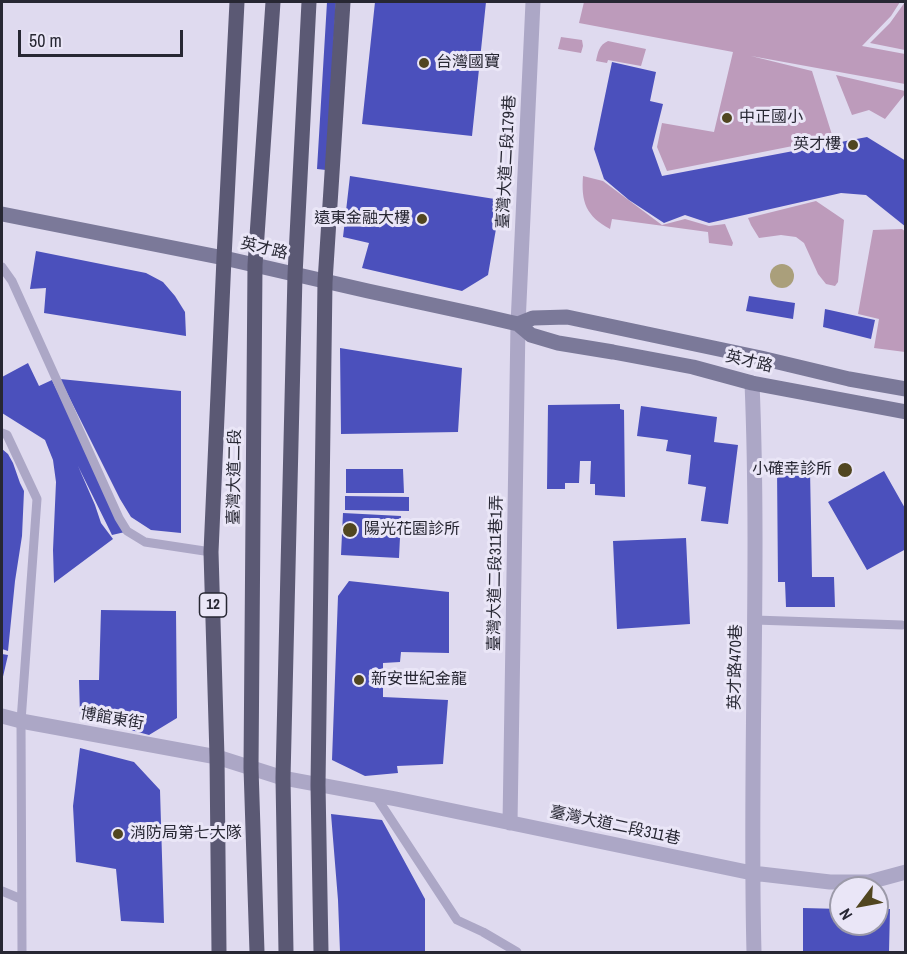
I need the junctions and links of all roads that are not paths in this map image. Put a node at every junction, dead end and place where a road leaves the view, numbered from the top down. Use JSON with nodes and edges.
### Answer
{"nodes":[{"id":1,"x":237,"y":2,"type":"edge"},
{"id":2,"x":273,"y":2,"type":"edge"},
{"id":3,"x":309,"y":2,"type":"edge"},
{"id":4,"x":343,"y":2,"type":"edge"},
{"id":5,"x":533,"y":2,"type":"edge"},
{"id":6,"x":2,"y":214,"type":"edge"},
{"id":7,"x":224,"y":258,"type":"junction"},
{"id":8,"x":255,"y":266,"type":"junction"},
{"id":9,"x":2,"y":267,"type":"edge"},
{"id":10,"x":295,"y":275,"type":"junction"},
{"id":11,"x":326,"y":282,"type":"junction"},
{"id":12,"x":518,"y":324,"type":"junction"},
{"id":13,"x":752,"y":383,"type":"junction"},
{"id":14,"x":906,"y":389,"type":"edge"},
{"id":15,"x":906,"y":412,"type":"edge"},
{"id":16,"x":2,"y":433,"type":"edge"},
{"id":17,"x":212,"y":552,"type":"junction"},
{"id":18,"x":754,"y":620,"type":"junction"},
{"id":19,"x":902,"y":625,"type":"dead end"},
{"id":20,"x":2,"y":716,"type":"edge"},
{"id":21,"x":21,"y":721,"type":"junction"},
{"id":22,"x":217,"y":757,"type":"junction"},
{"id":23,"x":251,"y":768,"type":"junction"},
{"id":24,"x":283,"y":778,"type":"junction"},
{"id":25,"x":318,"y":785,"type":"junction"},
{"id":26,"x":375,"y":795,"type":"junction"},
{"id":27,"x":510,"y":823,"type":"junction"},
{"id":28,"x":906,"y":872,"type":"edge"},
{"id":29,"x":752,"y":873,"type":"junction"},
{"id":30,"x":2,"y":891,"type":"edge"},
{"id":31,"x":21,"y":899,"type":"junction"},
{"id":32,"x":22,"y":952,"type":"edge"},
{"id":33,"x":219,"y":952,"type":"edge"},
{"id":34,"x":257,"y":952,"type":"edge"},
{"id":35,"x":286,"y":952,"type":"edge"},
{"id":36,"x":321,"y":952,"type":"edge"},
{"id":37,"x":517,"y":952,"type":"edge"},
{"id":38,"x":754,"y":952,"type":"edge"}],
"edges":[{"from":1,"to":7,"type":"main road","name":"臺灣大道二段","number":"12"},
{"from":2,"to":8,"type":"main road","name":"臺灣大道二段"},
{"from":3,"to":10,"type":"main road"},
{"from":4,"to":11,"type":"main road"},
{"from":5,"to":12,"type":"street","name":"臺灣大道二段179巷"},
{"from":6,"to":7,"type":"main road","name":"英才路"},
{"from":7,"to":8,"type":"main road","name":"英才路"},
{"from":7,"to":17,"type":"main road","name":"臺灣大道二段","number":"12"},
{"from":8,"to":10,"type":"main road","name":"英才路"},
{"from":8,"to":23,"type":"main road","name":"臺灣大道二段"},
{"from":9,"to":17,"type":"lane"},
{"from":10,"to":11,"type":"main road","name":"英才路"},
{"from":10,"to":24,"type":"main road"},
{"from":11,"to":12,"type":"main road","name":"英才路"},
{"from":11,"to":25,"type":"main road"},
{"from":12,"to":13,"type":"main road","name":"英才路"},
{"from":12,"to":14,"type":"main road","name":"英才路"},
{"from":12,"to":27,"type":"street","name":"臺灣大道二段311巷1弄"},
{"from":13,"to":15,"type":"main road","name":"英才路"},
{"from":13,"to":18,"type":"street","name":"英才路470巷"},
{"from":16,"to":21,"type":"lane"},
{"from":17,"to":22,"type":"main road","name":"臺灣大道二段","number":"12"},
{"from":18,"to":19,"type":"lane"},
{"from":18,"to":29,"type":"street","name":"英才路470巷"},
{"from":20,"to":21,"type":"street","name":"博館東街"},
{"from":21,"to":22,"type":"street","name":"博館東街"},
{"from":21,"to":31,"type":"lane"},
{"from":22,"to":23,"type":"street","name":"博館東街"},
{"from":22,"to":33,"type":"main road","name":"臺灣大道二段","number":"12"},
{"from":23,"to":24,"type":"street","name":"臺灣大道二段311巷"},
{"from":23,"to":34,"type":"main road","name":"臺灣大道二段"},
{"from":24,"to":25,"type":"street","name":"臺灣大道二段311巷"},
{"from":24,"to":35,"type":"main road"},
{"from":25,"to":26,"type":"street","name":"臺灣大道二段311巷"},
{"from":25,"to":36,"type":"main road"},
{"from":26,"to":27,"type":"street","name":"臺灣大道二段311巷"},
{"from":26,"to":37,"type":"lane"},
{"from":27,"to":29,"type":"street","name":"臺灣大道二段311巷"},
{"from":28,"to":29,"type":"street","name":"臺灣大道二段311巷"},
{"from":29,"to":38,"type":"street","name":"英才路470巷"},
{"from":30,"to":31,"type":"lane"},
{"from":31,"to":32,"type":"lane"}]}
